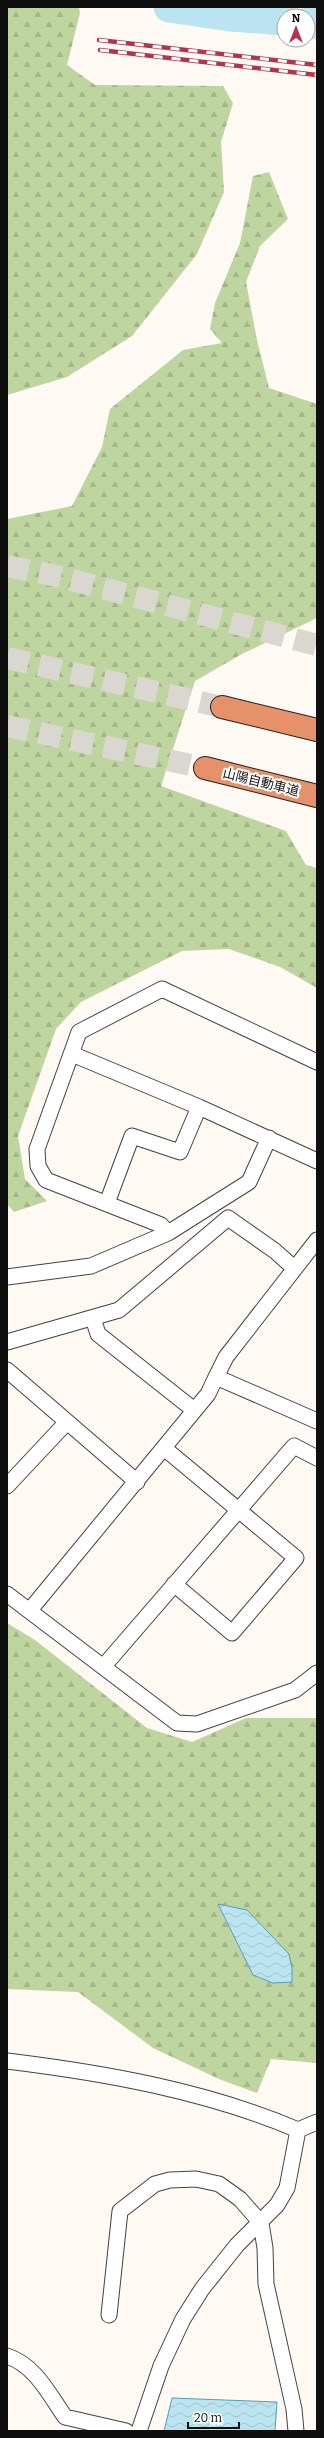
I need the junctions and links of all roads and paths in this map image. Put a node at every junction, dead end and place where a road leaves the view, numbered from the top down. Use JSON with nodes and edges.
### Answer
{"nodes":[{"id":1,"x":222,"y":707,"type":"tunnel mouth"},
{"id":2,"x":317,"y":730,"type":"edge"},
{"id":3,"x":205,"y":768,"type":"tunnel mouth"},
{"id":4,"x":317,"y":796,"type":"edge"},
{"id":5,"x":72,"y":1054,"type":"junction"},
{"id":6,"x":317,"y":1062,"type":"edge"},
{"id":7,"x":198,"y":1107,"type":"junction"},
{"id":8,"x":269,"y":1138,"type":"junction"},
{"id":9,"x":317,"y":1161,"type":"edge"},
{"id":10,"x":107,"y":1203,"type":"junction"},
{"id":11,"x":168,"y":1233,"type":"junction"},
{"id":12,"x":317,"y":1240,"type":"edge"},
{"id":13,"x":294,"y":1268,"type":"junction"},
{"id":14,"x":7,"y":1277,"type":"edge"},
{"id":15,"x":93,"y":1318,"type":"junction"},
{"id":16,"x":7,"y":1342,"type":"edge"},
{"id":17,"x":7,"y":1370,"type":"edge"},
{"id":18,"x":216,"y":1377,"type":"junction"},
{"id":19,"x":194,"y":1410,"type":"junction"},
{"id":20,"x":317,"y":1421,"type":"edge"},
{"id":21,"x":67,"y":1422,"type":"junction"},
{"id":22,"x":164,"y":1448,"type":"junction"},
{"id":23,"x":317,"y":1458,"type":"edge"},
{"id":24,"x":138,"y":1482,"type":"junction"},
{"id":25,"x":7,"y":1486,"type":"edge"},
{"id":26,"x":239,"y":1509,"type":"junction"},
{"id":27,"x":174,"y":1584,"type":"junction"},
{"id":28,"x":7,"y":1594,"type":"edge"},
{"id":29,"x":30,"y":1610,"type":"junction"},
{"id":30,"x":103,"y":1667,"type":"junction"},
{"id":31,"x":317,"y":1673,"type":"edge"},
{"id":32,"x":7,"y":2061,"type":"edge"},
{"id":33,"x":317,"y":2122,"type":"edge"},
{"id":34,"x":298,"y":2130,"type":"junction"},
{"id":35,"x":260,"y":2223,"type":"junction"},
{"id":36,"x":109,"y":2315,"type":"dead end"},
{"id":37,"x":7,"y":2356,"type":"edge"},
{"id":38,"x":126,"y":2431,"type":"edge"},
{"id":39,"x":139,"y":2431,"type":"edge"},
{"id":40,"x":296,"y":2431,"type":"edge"}],
"edges":[{"from":1,"to":2,"type":"highway"},
{"from":3,"to":4,"type":"highway","name":"山陽自動車道"},
{"from":5,"to":6,"type":"street"},
{"from":5,"to":7,"type":"street"},
{"from":5,"to":10,"type":"street"},
{"from":7,"to":8,"type":"street"},
{"from":7,"to":10,"type":"street"},
{"from":8,"to":9,"type":"street"},
{"from":8,"to":11,"type":"street"},
{"from":10,"to":11,"type":"street"},
{"from":11,"to":14,"type":"street"},
{"from":12,"to":13,"type":"street"},
{"from":13,"to":15,"type":"street"},
{"from":13,"to":18,"type":"street"},
{"from":15,"to":16,"type":"street"},
{"from":15,"to":19,"type":"street"},
{"from":17,"to":21,"type":"street"},
{"from":18,"to":19,"type":"street"},
{"from":18,"to":20,"type":"street"},
{"from":19,"to":22,"type":"street"},
{"from":21,"to":24,"type":"street"},
{"from":21,"to":25,"type":"street"},
{"from":22,"to":24,"type":"street"},
{"from":22,"to":26,"type":"street"},
{"from":23,"to":26,"type":"street"},
{"from":24,"to":29,"type":"street"},
{"from":26,"to":27,"type":"street"},
{"from":26,"to":27,"type":"street"},
{"from":27,"to":30,"type":"street"},
{"from":28,"to":29,"type":"street"},
{"from":29,"to":30,"type":"street"},
{"from":30,"to":31,"type":"street"},
{"from":32,"to":34,"type":"street"},
{"from":33,"to":34,"type":"street"},
{"from":34,"to":35,"type":"street"},
{"from":35,"to":36,"type":"street"},
{"from":35,"to":39,"type":"street"},
{"from":35,"to":40,"type":"street"},
{"from":37,"to":38,"type":"street"}]}
